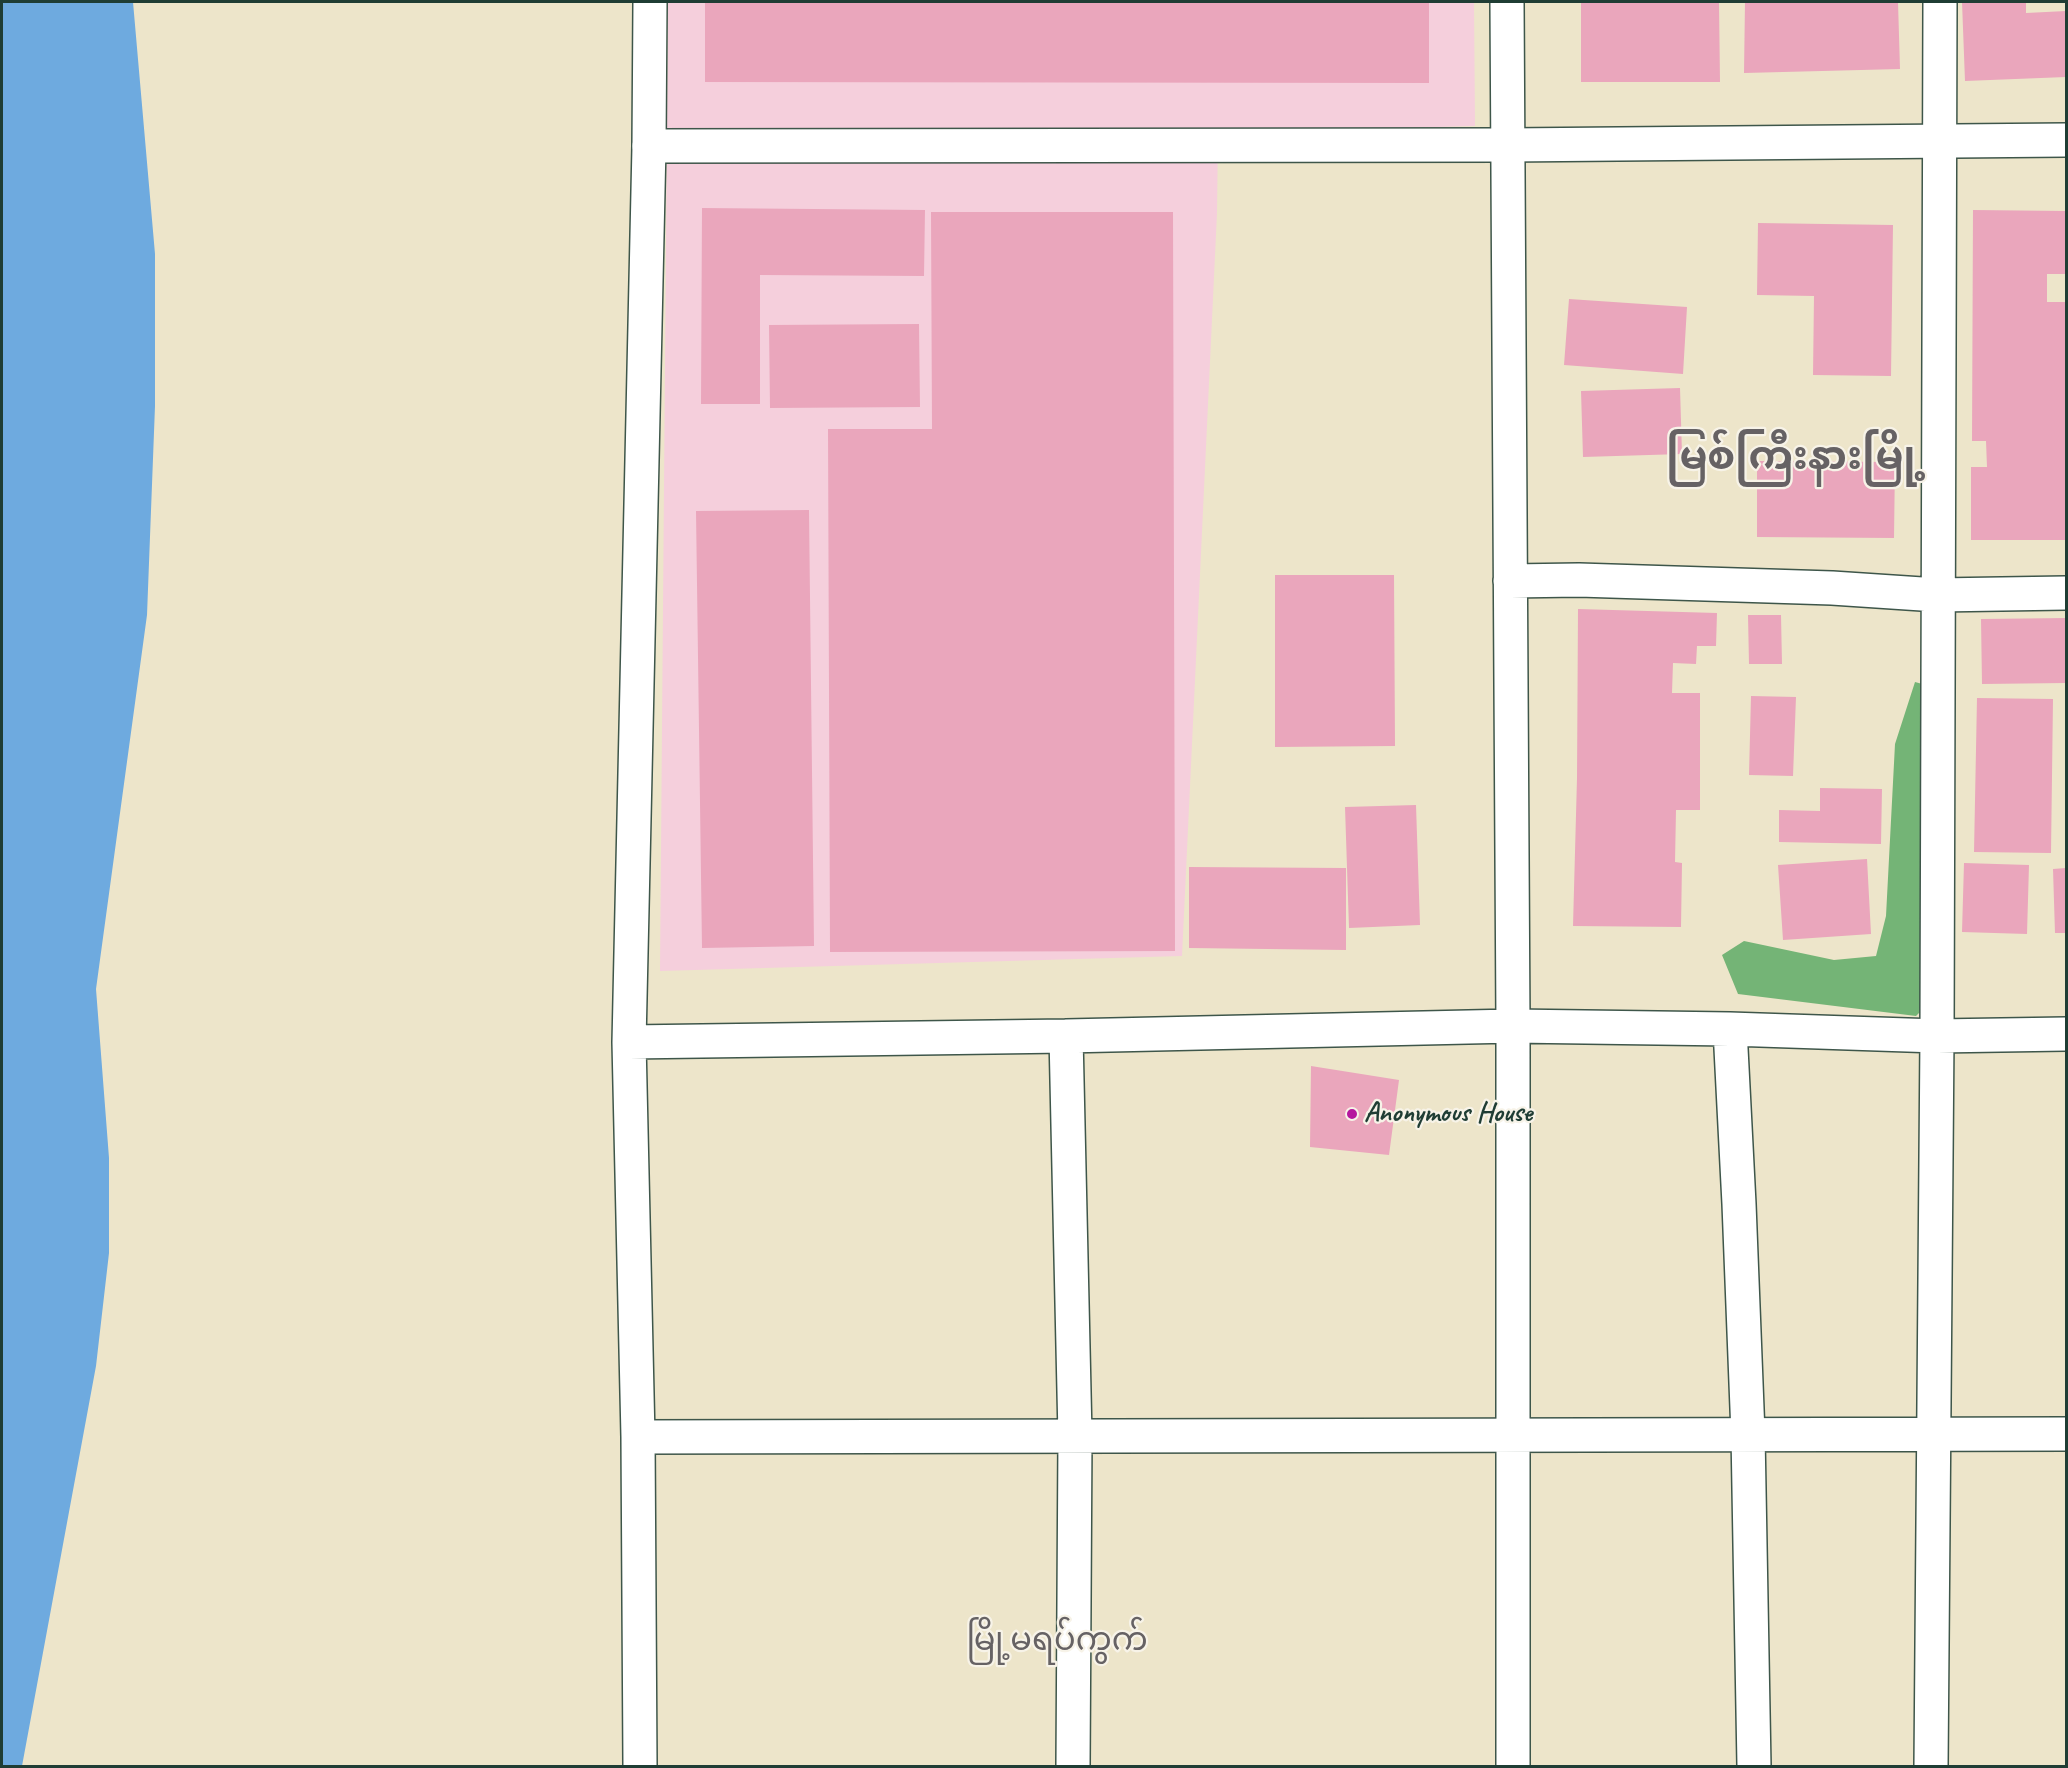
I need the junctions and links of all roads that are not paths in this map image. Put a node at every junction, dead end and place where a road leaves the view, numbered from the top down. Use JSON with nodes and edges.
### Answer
{"nodes":[{"id":1,"x":650,"y":2,"type":"edge"},
{"id":2,"x":1507,"y":2,"type":"edge"},
{"id":3,"x":1940,"y":2,"type":"edge"},
{"id":4,"x":2067,"y":140,"type":"edge"},
{"id":5,"x":1939,"y":141,"type":"junction"},
{"id":6,"x":1507,"y":145,"type":"junction"},
{"id":7,"x":649,"y":146,"type":"junction"},
{"id":8,"x":1510,"y":581,"type":"junction"},
{"id":9,"x":2067,"y":593,"type":"edge"},
{"id":10,"x":1937,"y":595,"type":"junction"},
{"id":11,"x":1513,"y":1026,"type":"junction"},
{"id":12,"x":1730,"y":1029,"type":"junction"},
{"id":13,"x":2067,"y":1034,"type":"edge"},
{"id":14,"x":1066,"y":1036,"type":"junction"},
{"id":15,"x":1936,"y":1036,"type":"junction"},
{"id":16,"x":629,"y":1042,"type":"junction"},
{"id":17,"x":1748,"y":1434,"type":"junction"},
{"id":18,"x":2067,"y":1434,"type":"edge"},
{"id":19,"x":1513,"y":1435,"type":"junction"},
{"id":20,"x":1933,"y":1435,"type":"junction"},
{"id":21,"x":1075,"y":1436,"type":"junction"},
{"id":22,"x":638,"y":1437,"type":"junction"},
{"id":23,"x":640,"y":1767,"type":"edge"},
{"id":24,"x":1073,"y":1767,"type":"edge"},
{"id":25,"x":1513,"y":1767,"type":"edge"},
{"id":26,"x":1754,"y":1767,"type":"edge"},
{"id":27,"x":1931,"y":1767,"type":"edge"}],
"edges":[{"from":1,"to":7,"type":"street"},
{"from":2,"to":6,"type":"street"},
{"from":3,"to":5,"type":"street"},
{"from":4,"to":5,"type":"street"},
{"from":5,"to":6,"type":"street"},
{"from":5,"to":10,"type":"street"},
{"from":6,"to":7,"type":"street"},
{"from":6,"to":8,"type":"street"},
{"from":7,"to":16,"type":"street"},
{"from":8,"to":10,"type":"street"},
{"from":8,"to":11,"type":"street"},
{"from":9,"to":10,"type":"street"},
{"from":10,"to":15,"type":"street"},
{"from":11,"to":12,"type":"street"},
{"from":11,"to":14,"type":"street"},
{"from":11,"to":19,"type":"street"},
{"from":12,"to":15,"type":"street"},
{"from":12,"to":17,"type":"street"},
{"from":13,"to":15,"type":"street"},
{"from":14,"to":16,"type":"street"},
{"from":14,"to":21,"type":"street"},
{"from":15,"to":20,"type":"street"},
{"from":16,"to":22,"type":"street"},
{"from":17,"to":19,"type":"street"},
{"from":17,"to":20,"type":"street"},
{"from":17,"to":26,"type":"street"},
{"from":18,"to":20,"type":"street"},
{"from":19,"to":21,"type":"street"},
{"from":19,"to":25,"type":"street"},
{"from":20,"to":27,"type":"street"},
{"from":21,"to":22,"type":"street"},
{"from":21,"to":24,"type":"street"},
{"from":22,"to":23,"type":"street"}]}
